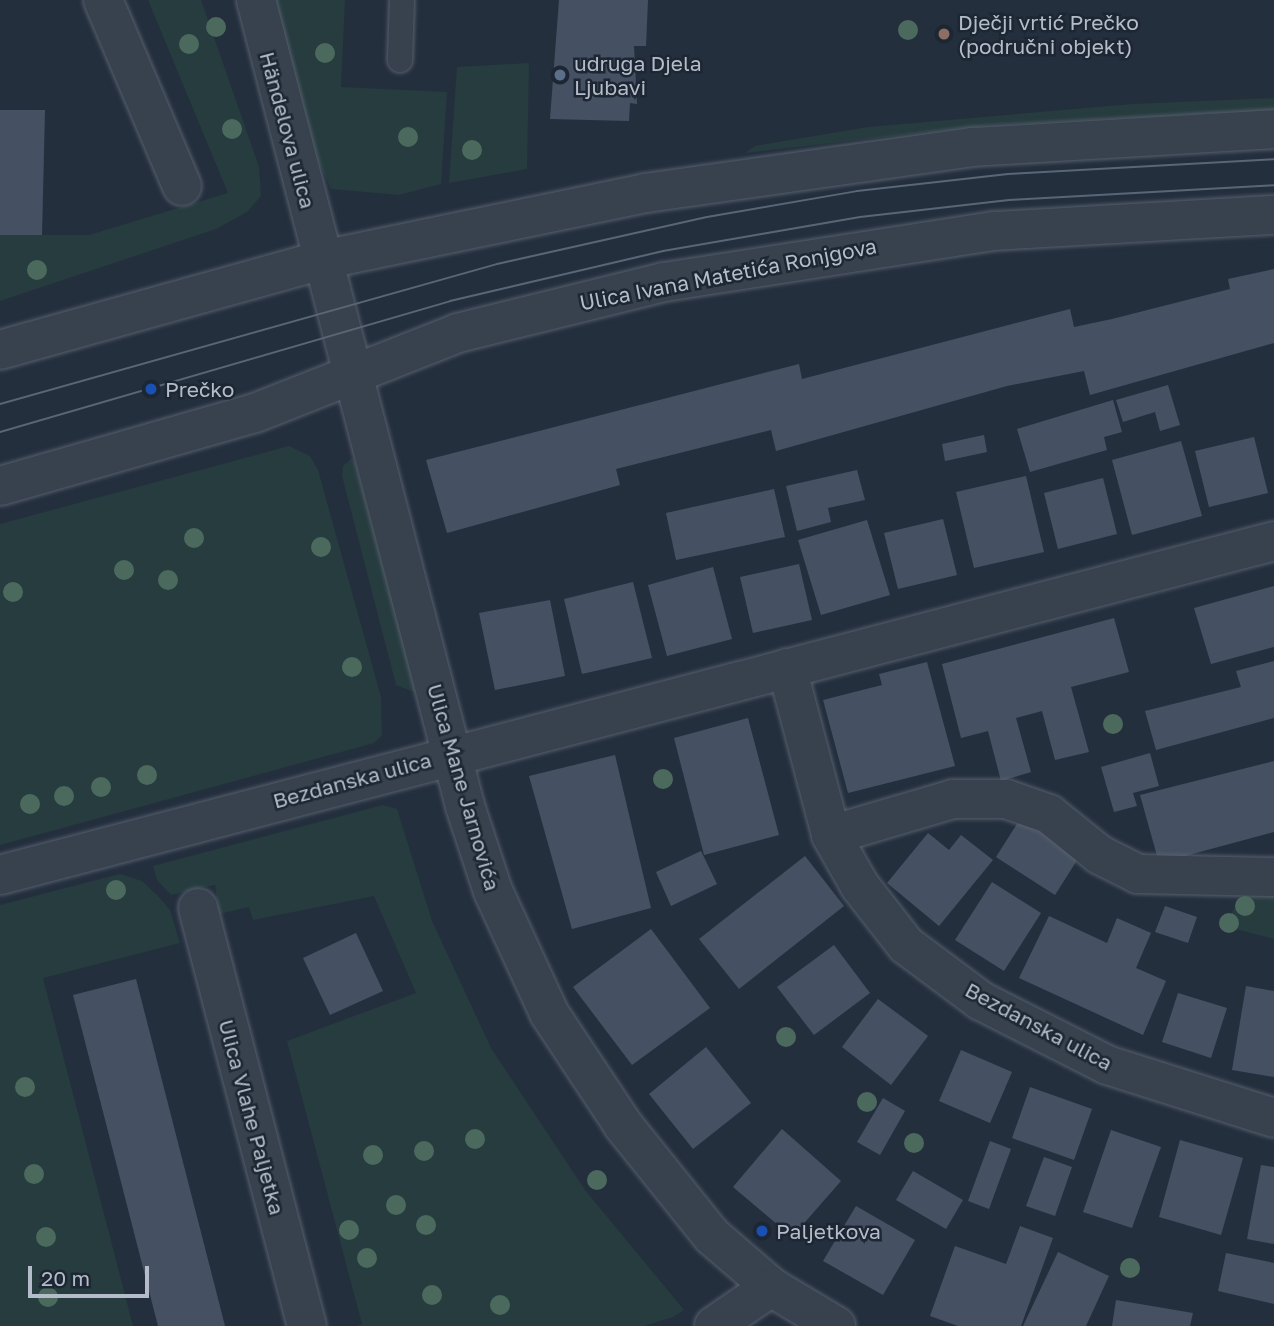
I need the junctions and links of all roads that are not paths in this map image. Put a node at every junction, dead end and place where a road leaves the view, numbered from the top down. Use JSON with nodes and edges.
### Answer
{"nodes":[{"id":1,"x":103,"y":0,"type":"edge"},
{"id":2,"x":256,"y":0,"type":"edge"},
{"id":3,"x":402,"y":0,"type":"edge"},
{"id":4,"x":400,"y":60,"type":"dead end"},
{"id":5,"x":1274,"y":129,"type":"edge"},
{"id":6,"x":182,"y":186,"type":"dead end"},
{"id":7,"x":1274,"y":215,"type":"edge"},
{"id":8,"x":322,"y":260,"type":"junction"},
{"id":9,"x":0,"y":351,"type":"edge"},
{"id":10,"x":355,"y":377,"type":"junction"},
{"id":11,"x":0,"y":486,"type":"edge"},
{"id":12,"x":1274,"y":541,"type":"edge"},
{"id":13,"x":787,"y":668,"type":"junction"},
{"id":14,"x":452,"y":754,"type":"junction"},
{"id":15,"x":831,"y":835,"type":"junction"},
{"id":16,"x":0,"y":875,"type":"edge"},
{"id":17,"x":1274,"y":877,"type":"edge"},
{"id":18,"x":198,"y":908,"type":"dead end"},
{"id":19,"x":1274,"y":1118,"type":"edge"},
{"id":20,"x":771,"y":1287,"type":"junction"},
{"id":21,"x":307,"y":1326,"type":"edge"},
{"id":22,"x":713,"y":1326,"type":"edge"},
{"id":23,"x":836,"y":1326,"type":"edge"}],
"edges":[{"from":1,"to":6,"type":"street"},
{"from":2,"to":8,"type":"street","name":"Händelova ulica"},
{"from":3,"to":4,"type":"lane"},
{"from":5,"to":8,"type":"street"},
{"from":7,"to":10,"type":"street","name":"Ulica Ivana Matetića Ronjgova"},
{"from":8,"to":9,"type":"street"},
{"from":8,"to":10,"type":"street","name":"Ulica Mane Jarnovića"},
{"from":10,"to":11,"type":"street","name":"Ulica Ivana Matetića Ronjgova"},
{"from":10,"to":14,"type":"street","name":"Ulica Mane Jarnovića"},
{"from":12,"to":13,"type":"street","name":"Bezdanska ulica"},
{"from":13,"to":14,"type":"street","name":"Bezdanska ulica"},
{"from":13,"to":15,"type":"street","name":"Bezdanska ulica"},
{"from":14,"to":16,"type":"street","name":"Bezdanska ulica"},
{"from":14,"to":20,"type":"street","name":"Ulica Mane Jarnovića"},
{"from":15,"to":17,"type":"street"},
{"from":15,"to":19,"type":"street","name":"Bezdanska ulica"},
{"from":18,"to":21,"type":"street","name":"Ulica Vlahe Paljetka"},
{"from":20,"to":22,"type":"street"},
{"from":20,"to":23,"type":"street","name":"Ulica Mane Jarnovića"}]}
